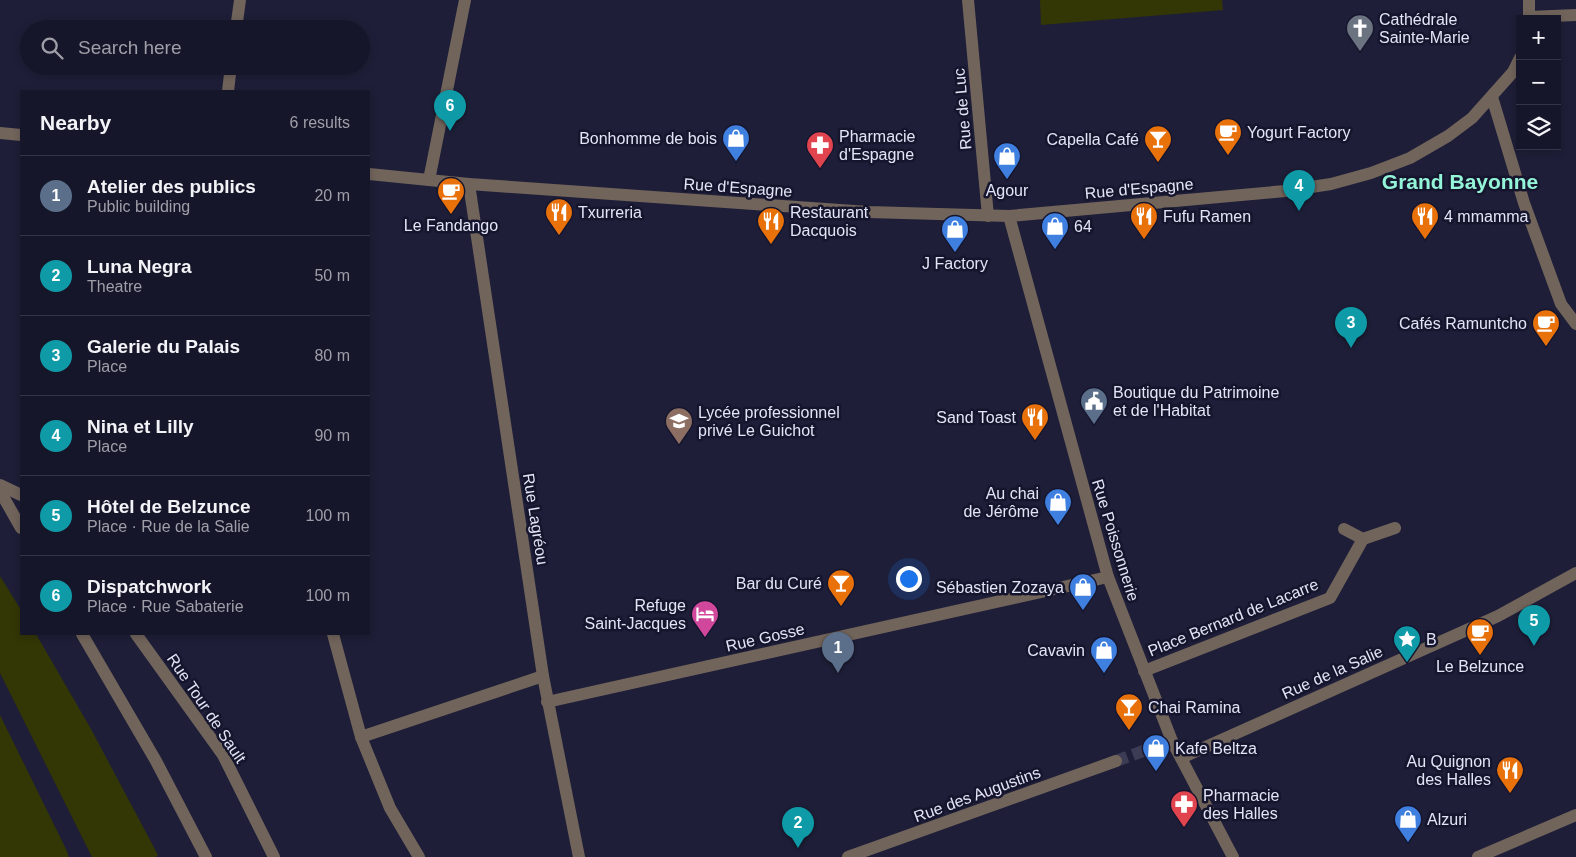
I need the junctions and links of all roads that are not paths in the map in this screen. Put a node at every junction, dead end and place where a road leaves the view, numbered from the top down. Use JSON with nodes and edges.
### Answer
{"nodes":[{"id":1,"x":240,"y":0,"type":"edge"},
{"id":2,"x":465,"y":0,"type":"edge"},
{"id":3,"x":968,"y":0,"type":"edge"},
{"id":4,"x":1528,"y":0,"type":"edge"},
{"id":5,"x":1529,"y":15,"type":"edge"},
{"id":6,"x":1576,"y":15,"type":"edge"},
{"id":7,"x":1561,"y":16,"type":"edge"},
{"id":8,"x":237,"y":20,"type":"edge"},
{"id":9,"x":1519,"y":60,"type":"edge"},
{"id":10,"x":230,"y":75,"type":"edge"},
{"id":11,"x":228,"y":90,"type":"edge"},
{"id":12,"x":1492,"y":97,"type":"junction"},
{"id":13,"x":0,"y":133,"type":"edge"},
{"id":14,"x":20,"y":136,"type":"edge"},
{"id":15,"x":370,"y":174,"type":"edge"},
{"id":16,"x":429,"y":180,"type":"junction"},
{"id":17,"x":469,"y":184,"type":"junction"},
{"id":18,"x":988,"y":216,"type":"junction"},
{"id":19,"x":1009,"y":216,"type":"junction"},
{"id":20,"x":1576,"y":324,"type":"edge"},
{"id":21,"x":0,"y":485,"type":"edge"},
{"id":22,"x":0,"y":491,"type":"edge"},
{"id":23,"x":20,"y":495,"type":"edge"},
{"id":24,"x":20,"y":526,"type":"edge"},
{"id":25,"x":1395,"y":528,"type":"dead end"},
{"id":26,"x":1344,"y":529,"type":"dead end"},
{"id":27,"x":1363,"y":539,"type":"junction"},
{"id":28,"x":1576,"y":573,"type":"edge"},
{"id":29,"x":1108,"y":577,"type":"junction"},
{"id":30,"x":83,"y":635,"type":"edge"},
{"id":31,"x":137,"y":635,"type":"edge"},
{"id":32,"x":333,"y":635,"type":"edge"},
{"id":33,"x":1144,"y":671,"type":"junction"},
{"id":34,"x":543,"y":676,"type":"junction"},
{"id":35,"x":547,"y":702,"type":"junction"},
{"id":36,"x":361,"y":737,"type":"junction"},
{"id":37,"x":1172,"y":741,"type":"junction"},
{"id":38,"x":1154,"y":747,"type":"tunnel mouth"},
{"id":39,"x":1181,"y":758,"type":"junction"},
{"id":40,"x":1116,"y":761,"type":"tunnel mouth"},
{"id":41,"x":1576,"y":815,"type":"edge"},
{"id":42,"x":1228,"y":856,"type":"edge"},
{"id":43,"x":206,"y":857,"type":"edge"},
{"id":44,"x":274,"y":857,"type":"edge"},
{"id":45,"x":419,"y":857,"type":"edge"},
{"id":46,"x":578,"y":857,"type":"edge"},
{"id":47,"x":848,"y":857,"type":"edge"},
{"id":48,"x":1478,"y":857,"type":"edge"}],
"edges":[{"from":1,"to":8,"type":"street"},
{"from":2,"to":16,"type":"street"},
{"from":3,"to":18,"type":"street","name":"Rue de Luc"},
{"from":4,"to":5,"type":"street"},
{"from":6,"to":7,"type":"street"},
{"from":9,"to":12,"type":"street","name":"Rue d'Espagne"},
{"from":10,"to":11,"type":"street"},
{"from":12,"to":19,"type":"street","name":"Rue d'Espagne"},
{"from":12,"to":20,"type":"street"},
{"from":13,"to":14,"type":"street"},
{"from":15,"to":16,"type":"street","name":"Rue d'Espagne"},
{"from":16,"to":17,"type":"street","name":"Rue d'Espagne"},
{"from":17,"to":18,"type":"street","name":"Rue d'Espagne"},
{"from":17,"to":34,"type":"street","name":"Rue Lagréou"},
{"from":18,"to":19,"type":"street","name":"Rue d'Espagne"},
{"from":19,"to":29,"type":"street","name":"Rue Poissonnerie"},
{"from":21,"to":23,"type":"street"},
{"from":22,"to":24,"type":"street"},
{"from":25,"to":27,"type":"street"},
{"from":26,"to":27,"type":"street"},
{"from":27,"to":33,"type":"street","name":"Place Bernard de Lacarre"},
{"from":28,"to":39,"type":"street","name":"Rue de la Salie"},
{"from":29,"to":33,"type":"street","name":"Rue Poissonnerie"},
{"from":29,"to":35,"type":"street","name":"Rue Gosse"},
{"from":30,"to":43,"type":"street"},
{"from":31,"to":44,"type":"street","name":"Rue Tour de Sault"},
{"from":32,"to":36,"type":"street"},
{"from":33,"to":37,"type":"street","name":"Rue Poissonnerie"},
{"from":34,"to":35,"type":"street","name":"Rue Lagréou"},
{"from":34,"to":36,"type":"street"},
{"from":35,"to":46,"type":"street","name":"Rue Lagréou"},
{"from":36,"to":45,"type":"street"},
{"from":37,"to":38,"type":"street"},
{"from":37,"to":39,"type":"street","name":"Rue Poissonnerie"},
{"from":39,"to":42,"type":"street","name":"Rue Poissonnerie"},
{"from":40,"to":47,"type":"street","name":"Rue des Augustins"},
{"from":41,"to":48,"type":"street"}]}
